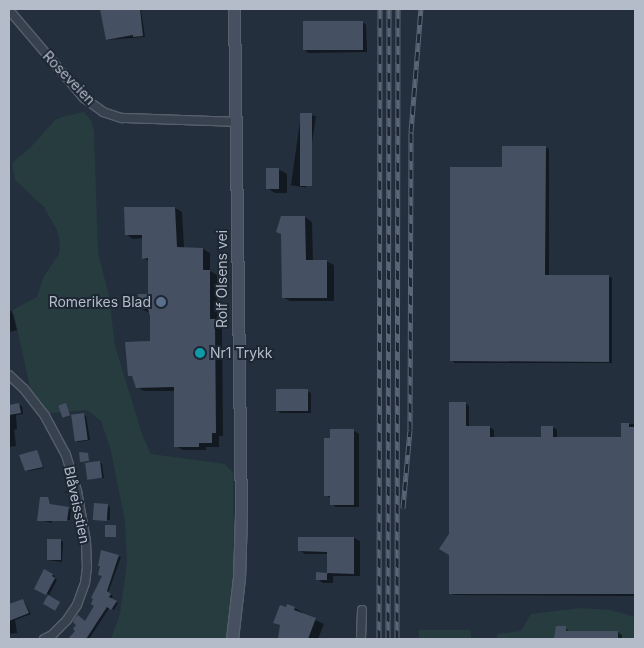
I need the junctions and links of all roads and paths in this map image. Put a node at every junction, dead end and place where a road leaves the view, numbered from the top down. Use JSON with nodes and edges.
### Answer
{"nodes":[{"id":1,"x":234,"y":9,"type":"edge"},
{"id":2,"x":9,"y":10,"type":"edge"},
{"id":3,"x":236,"y":122,"type":"junction"},
{"id":4,"x":9,"y":376,"type":"edge"},
{"id":5,"x":362,"y":610,"type":"dead end"},
{"id":6,"x":44,"y":639,"type":"edge"},
{"id":7,"x":232,"y":639,"type":"edge"},
{"id":8,"x":362,"y":639,"type":"edge"}],
"edges":[{"from":1,"to":3,"type":"main road","name":"Rolf Olsens vei"},
{"from":2,"to":3,"type":"street","name":"Roseveien"},
{"from":3,"to":7,"type":"main road","name":"Rolf Olsens vei"},
{"from":4,"to":6,"type":"street","name":"Blåveisstien"},
{"from":5,"to":8,"type":"street"}]}
